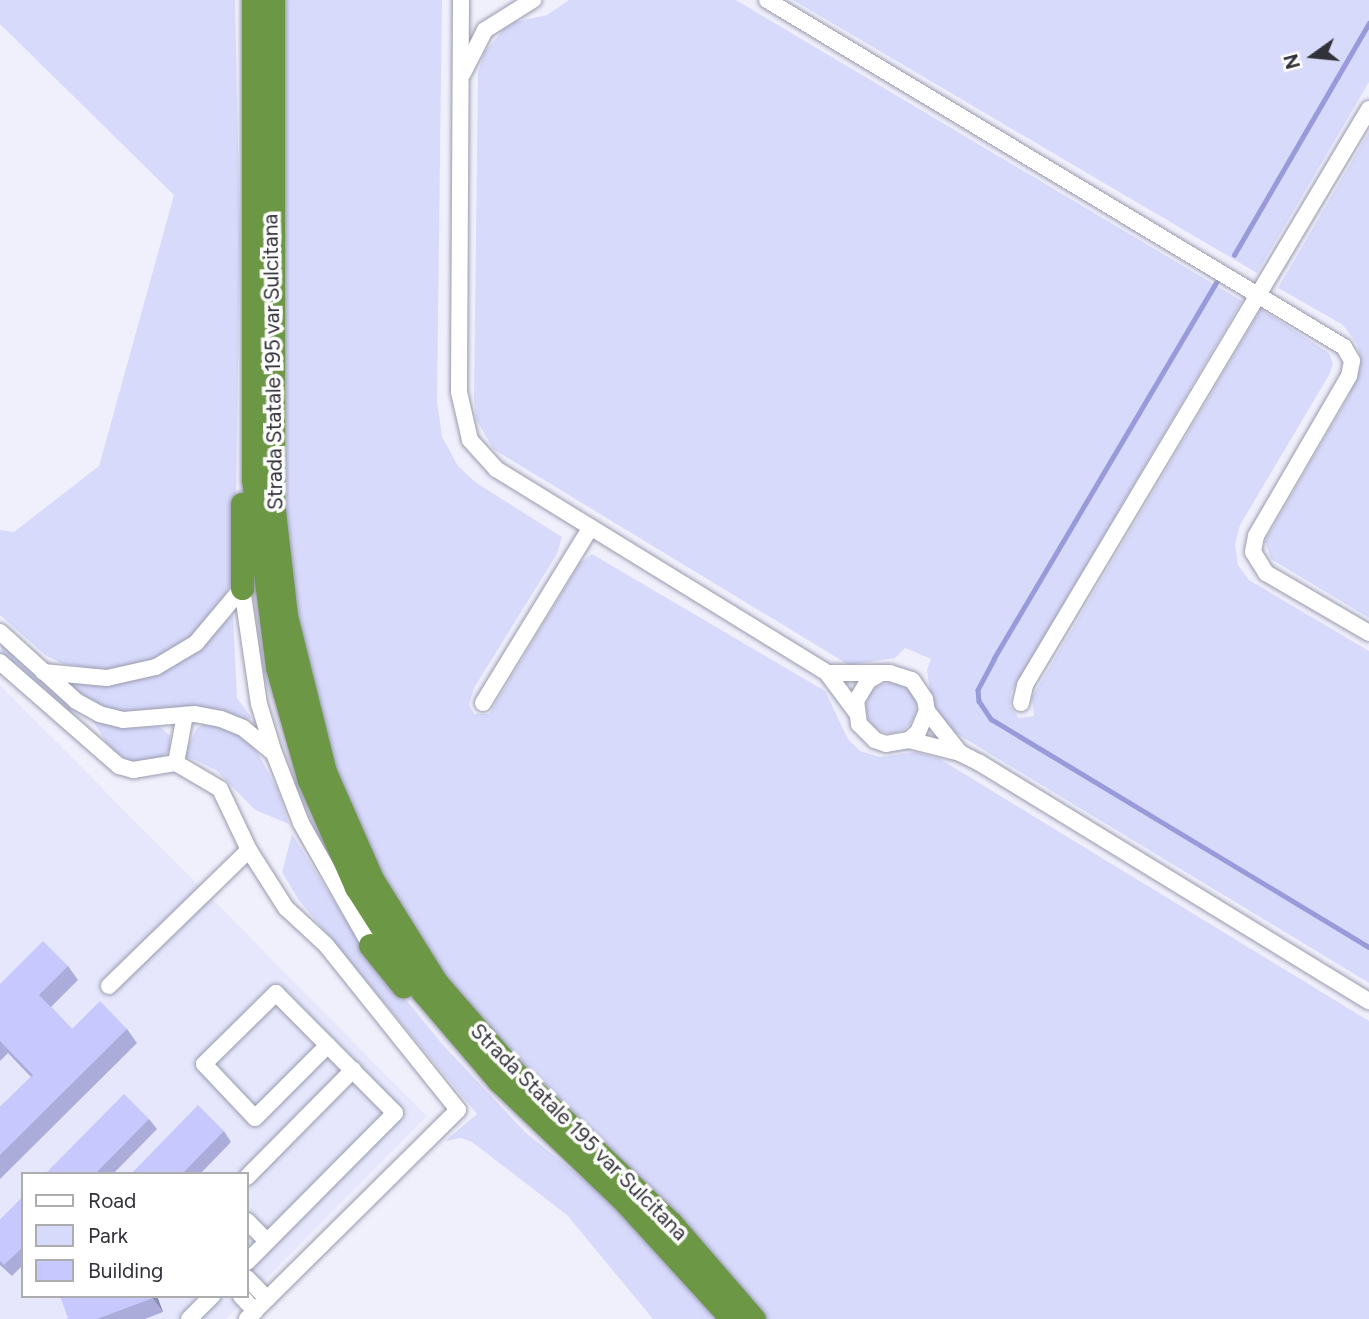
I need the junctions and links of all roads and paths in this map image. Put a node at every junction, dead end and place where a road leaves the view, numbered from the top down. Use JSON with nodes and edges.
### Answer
{"nodes":[{"id":1,"x":253,"y":0,"type":"edge"},
{"id":2,"x":273,"y":0,"type":"edge"},
{"id":3,"x":461,"y":0,"type":"edge"},
{"id":4,"x":533,"y":0,"type":"edge"},
{"id":5,"x":767,"y":0,"type":"edge"},
{"id":6,"x":463,"y":73,"type":"junction"},
{"id":7,"x":1369,"y":109,"type":"edge"},
{"id":8,"x":1262,"y":293,"type":"junction"},
{"id":9,"x":253,"y":479,"type":"junction"},
{"id":10,"x":591,"y":527,"type":"junction"},
{"id":11,"x":242,"y":588,"type":"junction"},
{"id":12,"x":0,"y":632,"type":"edge"},
{"id":13,"x":1369,"y":633,"type":"edge"},
{"id":14,"x":0,"y":662,"type":"edge"},
{"id":15,"x":43,"y":672,"type":"junction"},
{"id":16,"x":827,"y":673,"type":"junction"},
{"id":17,"x":878,"y":675,"type":"junction"},
{"id":18,"x":483,"y":703,"type":"dead end"},
{"id":19,"x":1021,"y":703,"type":"dead end"},
{"id":20,"x":926,"y":711,"type":"junction"},
{"id":21,"x":856,"y":712,"type":"junction"},
{"id":22,"x":185,"y":715,"type":"junction"},
{"id":23,"x":909,"y":740,"type":"junction"},
{"id":24,"x":274,"y":753,"type":"junction"},
{"id":25,"x":960,"y":753,"type":"junction"},
{"id":26,"x":176,"y":763,"type":"junction"},
{"id":27,"x":249,"y":850,"type":"junction"},
{"id":28,"x":370,"y":945,"type":"joint"},
{"id":29,"x":109,"y":986,"type":"dead end"},
{"id":30,"x":1369,"y":1001,"type":"edge"},
{"id":31,"x":328,"y":1045,"type":"junction"},
{"id":32,"x":353,"y":1070,"type":"junction"},
{"id":33,"x":499,"y":1081,"type":"junction"},
{"id":34,"x":248,"y":1176,"type":"edge"},
{"id":35,"x":248,"y":1222,"type":"edge"},
{"id":36,"x":267,"y":1241,"type":"junction"},
{"id":37,"x":248,"y":1261,"type":"edge"},
{"id":38,"x":248,"y":1279,"type":"edge"},
{"id":39,"x":210,"y":1298,"type":"edge"},
{"id":40,"x":242,"y":1298,"type":"edge"},
{"id":41,"x":267,"y":1299,"type":"junction"},
{"id":42,"x":251,"y":1315,"type":"edge"},
{"id":43,"x":189,"y":1319,"type":"edge"},
{"id":44,"x":732,"y":1319,"type":"edge"},
{"id":45,"x":754,"y":1319,"type":"edge"}],
"edges":[{"from":1,"to":9,"type":"highway","name":"Strada Statale 195 var Sulcitana"},
{"from":2,"to":45,"type":"highway","name":"Strada Statale 195 var Sulcitana"},
{"from":3,"to":6,"type":"street"},
{"from":4,"to":6,"type":"street"},
{"from":5,"to":8,"type":"street"},
{"from":6,"to":10,"type":"street"},
{"from":7,"to":8,"type":"street"},
{"from":8,"to":13,"type":"street"},
{"from":8,"to":19,"type":"street"},
{"from":9,"to":11,"type":"highway"},
{"from":9,"to":33,"type":"highway","name":"Strada Statale 195 var Sulcitana"},
{"from":10,"to":16,"type":"street"},
{"from":10,"to":18,"type":"street"},
{"from":11,"to":15,"type":"street"},
{"from":11,"to":24,"type":"street"},
{"from":12,"to":15,"type":"street"},
{"from":14,"to":26,"type":"street"},
{"from":15,"to":22,"type":"street"},
{"from":16,"to":17,"type":"street"},
{"from":16,"to":21,"type":"street"},
{"from":17,"to":20,"type":"street"},
{"from":17,"to":21,"type":"street"},
{"from":20,"to":23,"type":"street"},
{"from":20,"to":25,"type":"street"},
{"from":21,"to":23,"type":"street"},
{"from":22,"to":24,"type":"street"},
{"from":22,"to":26,"type":"street"},
{"from":23,"to":25,"type":"street"},
{"from":24,"to":28,"type":"street"},
{"from":25,"to":30,"type":"street"},
{"from":26,"to":27,"type":"street"},
{"from":27,"to":29,"type":"street"},
{"from":27,"to":41,"type":"street"},
{"from":28,"to":33,"type":"highway"},
{"from":31,"to":31,"type":"street"},
{"from":31,"to":32,"type":"street"},
{"from":32,"to":34,"type":"street"},
{"from":32,"to":36,"type":"street"},
{"from":33,"to":44,"type":"highway","name":"Strada Statale 195 var Sulcitana"},
{"from":35,"to":36,"type":"street"},
{"from":36,"to":37,"type":"street"},
{"from":38,"to":41,"type":"street"},
{"from":39,"to":43,"type":"street"},
{"from":40,"to":42,"type":"street"},
{"from":41,"to":42,"type":"street"}]}
